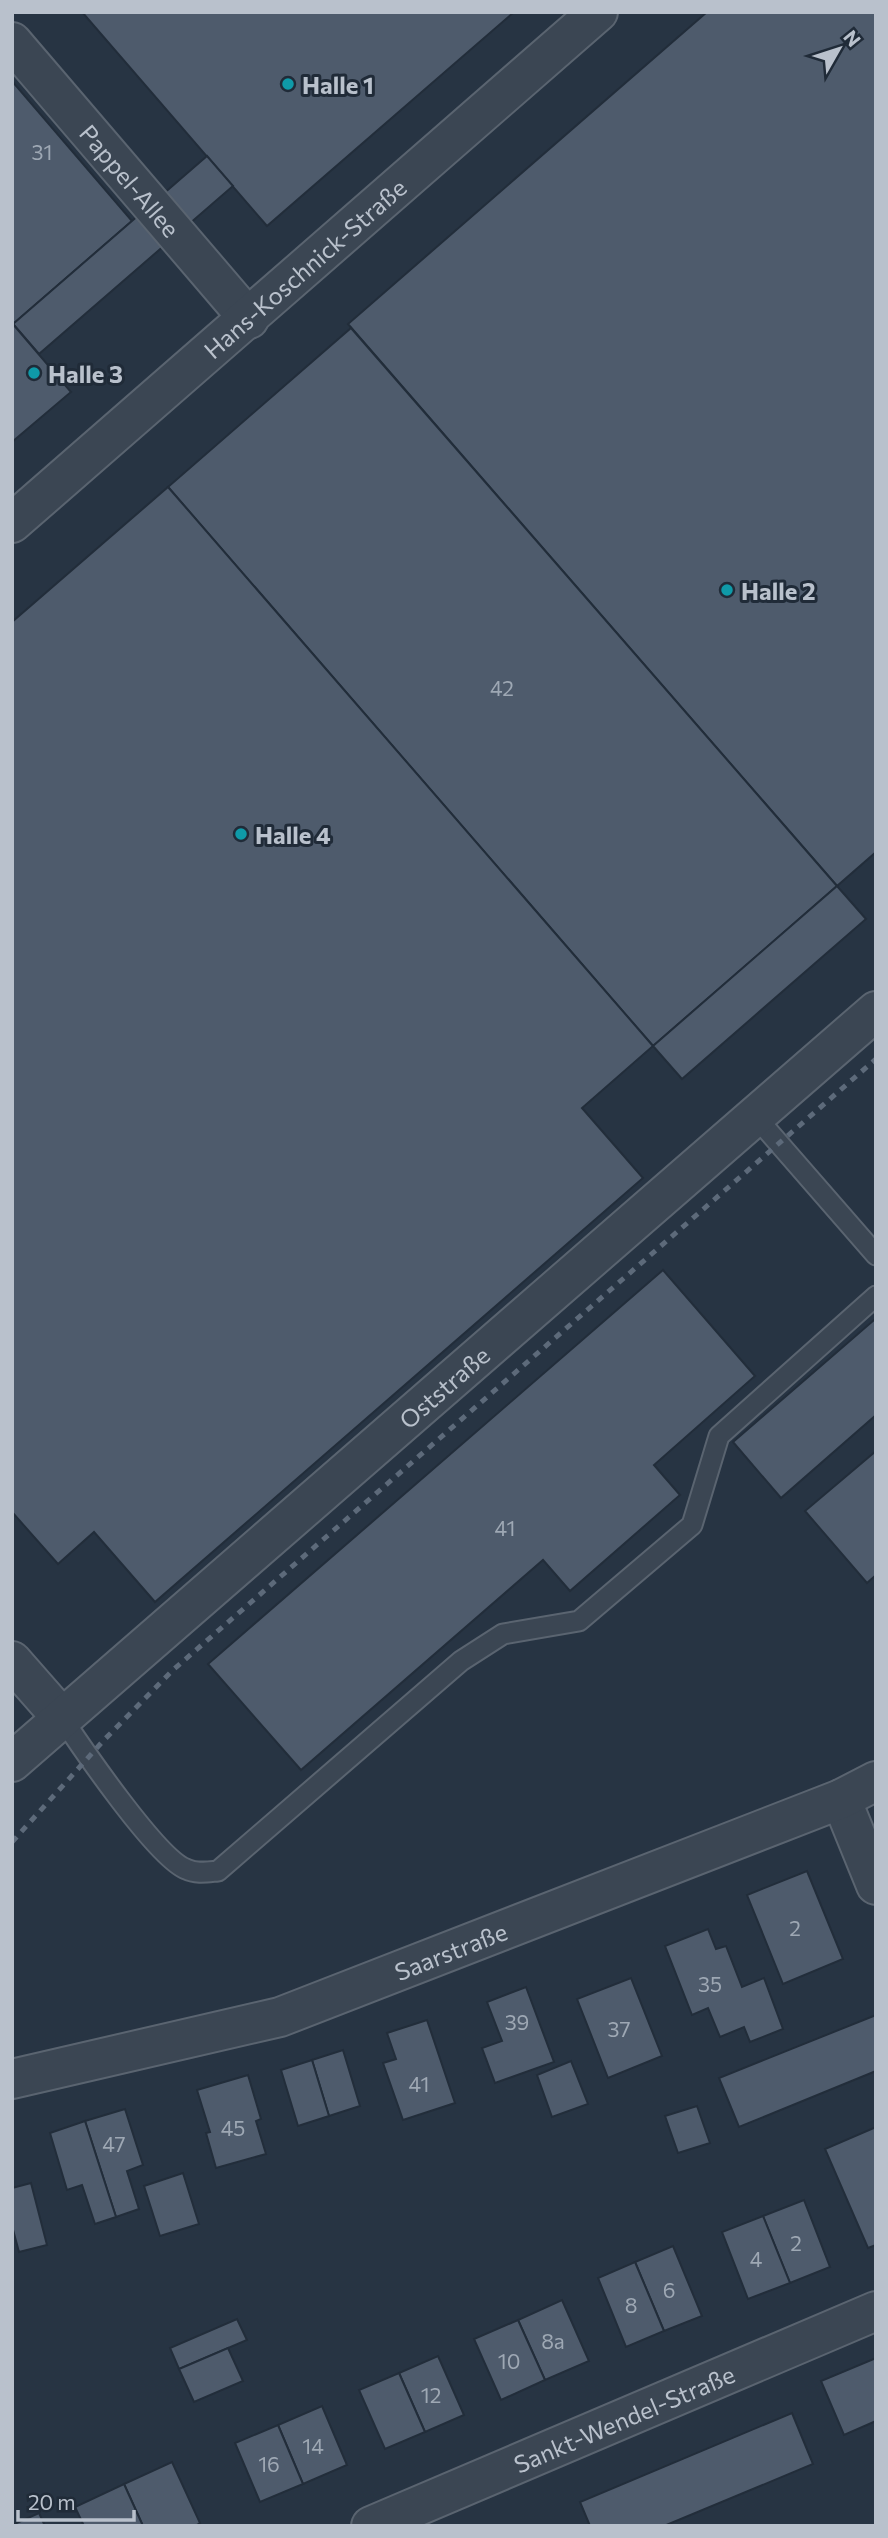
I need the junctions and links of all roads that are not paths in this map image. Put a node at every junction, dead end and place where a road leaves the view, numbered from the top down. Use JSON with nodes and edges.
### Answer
{"nodes":[{"id":1,"x":598,"y":12,"type":"edge"},
{"id":2,"x":12,"y":42,"type":"edge"},
{"id":3,"x":249,"y":318,"type":"junction"},
{"id":4,"x":12,"y":523,"type":"edge"},
{"id":5,"x":876,"y":1011,"type":"edge"},
{"id":6,"x":755,"y":1116,"type":"junction"},
{"id":7,"x":876,"y":1255,"type":"edge"},
{"id":8,"x":876,"y":1296,"type":"edge"},
{"id":9,"x":12,"y":1661,"type":"edge"},
{"id":10,"x":62,"y":1718,"type":"junction"},
{"id":11,"x":12,"y":1762,"type":"edge"},
{"id":12,"x":876,"y":1781,"type":"edge"},
{"id":13,"x":841,"y":1799,"type":"junction"},
{"id":14,"x":876,"y":1885,"type":"edge"},
{"id":15,"x":12,"y":2080,"type":"edge"},
{"id":16,"x":876,"y":2311,"type":"edge"},
{"id":17,"x":371,"y":2526,"type":"edge"}],
"edges":[{"from":1,"to":3,"type":"street","name":"Hans-Koschnick-Straße"},
{"from":2,"to":3,"type":"street","name":"Pappel-Allee"},
{"from":3,"to":4,"type":"street","name":"Hans-Koschnick-Straße"},
{"from":5,"to":6,"type":"street","name":"Oststraße"},
{"from":6,"to":7,"type":"lane"},
{"from":6,"to":10,"type":"street","name":"Oststraße"},
{"from":8,"to":10,"type":"lane"},
{"from":9,"to":10,"type":"street"},
{"from":10,"to":11,"type":"street","name":"Oststraße"},
{"from":12,"to":13,"type":"street","name":"Saarstraße"},
{"from":13,"to":14,"type":"street"},
{"from":13,"to":15,"type":"street","name":"Saarstraße"},
{"from":16,"to":17,"type":"street","name":"Sankt-Wendel-Straße"}]}
